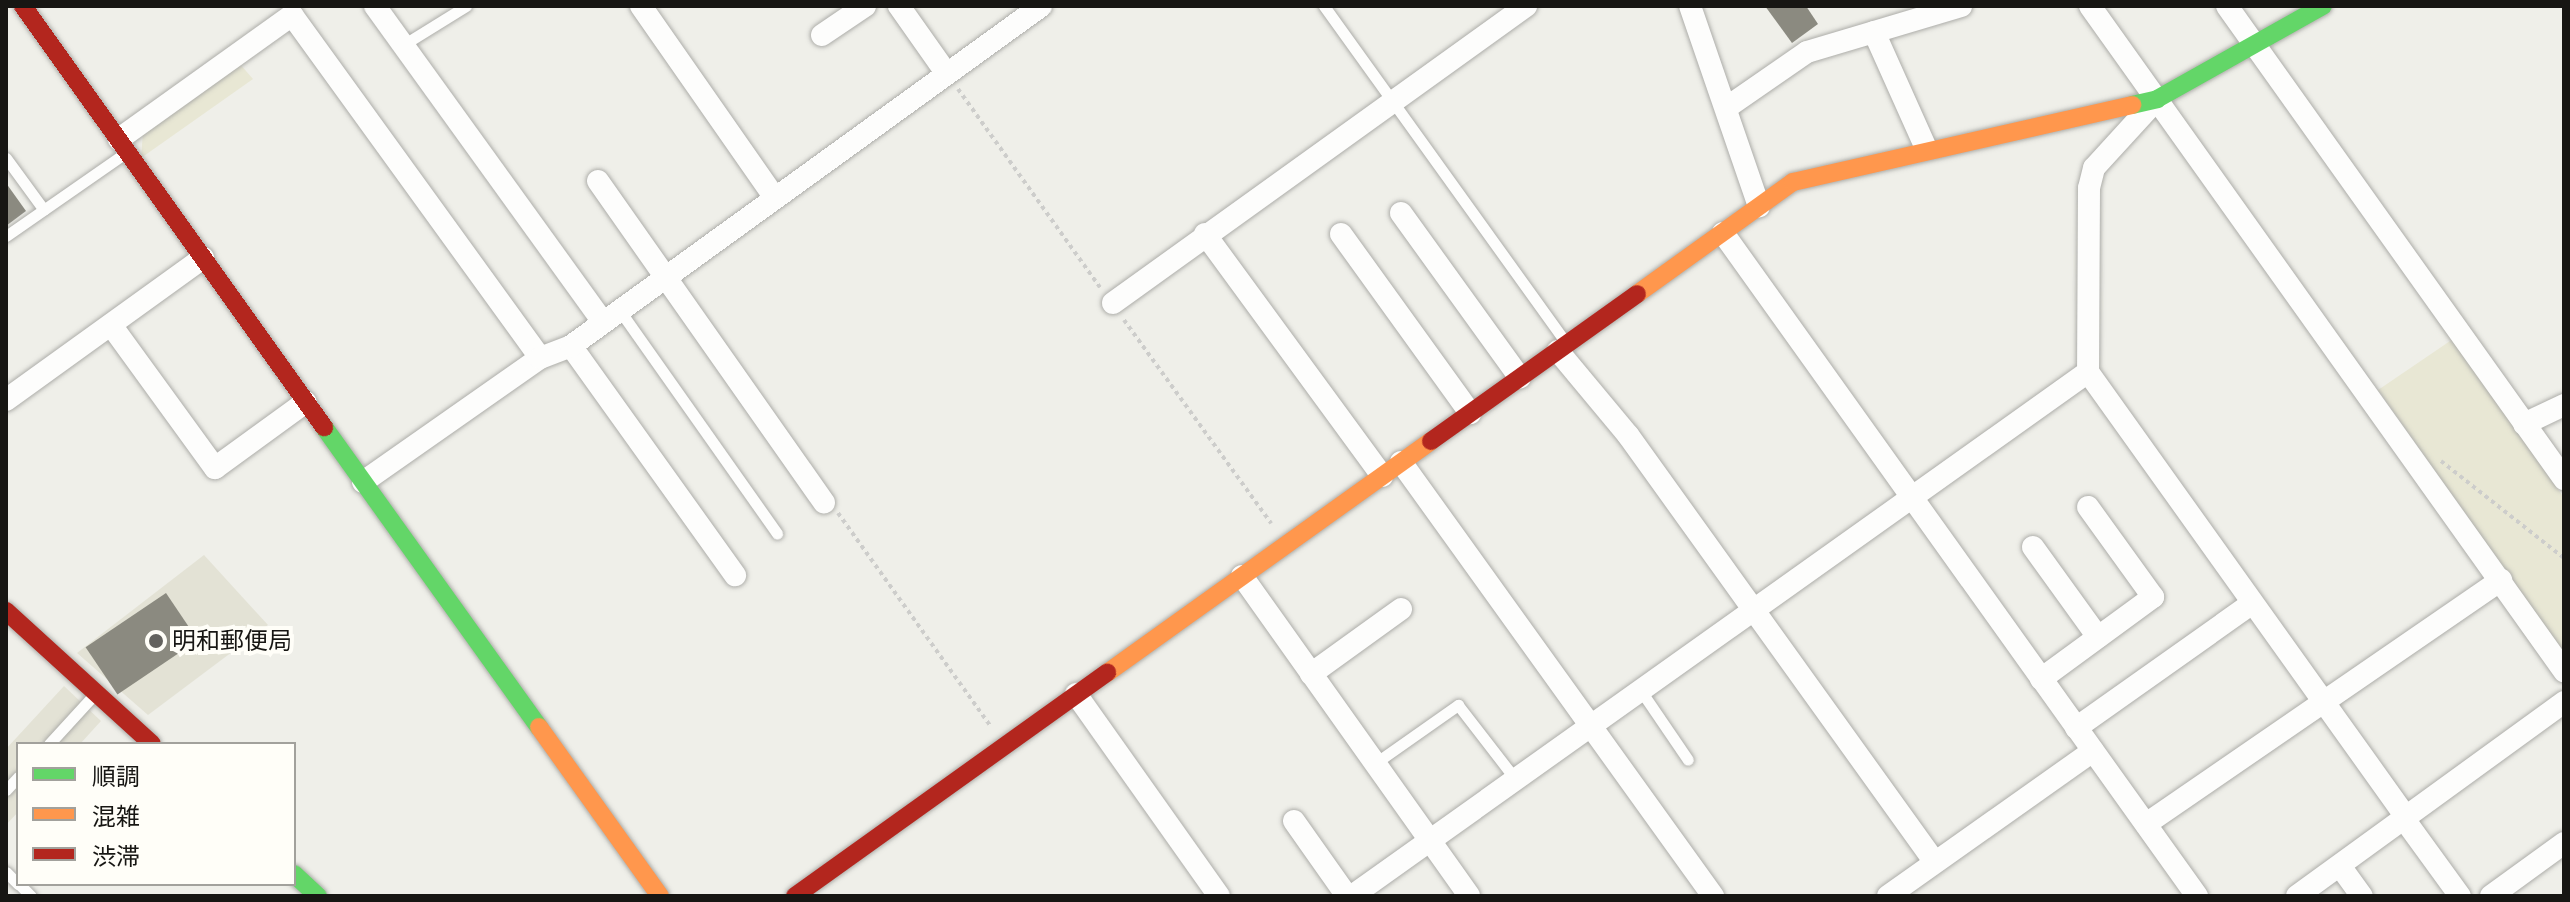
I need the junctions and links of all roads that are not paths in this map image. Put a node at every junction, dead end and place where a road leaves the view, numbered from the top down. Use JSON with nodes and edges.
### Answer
{"nodes":[{"id":1,"x":23,"y":6,"type":"edge"},
{"id":2,"x":375,"y":6,"type":"edge"},
{"id":3,"x":466,"y":6,"type":"edge"},
{"id":4,"x":641,"y":6,"type":"edge"},
{"id":5,"x":865,"y":6,"type":"edge"},
{"id":6,"x":899,"y":6,"type":"edge"},
{"id":7,"x":1041,"y":6,"type":"edge"},
{"id":8,"x":1324,"y":6,"type":"edge"},
{"id":9,"x":1526,"y":6,"type":"edge"},
{"id":10,"x":1690,"y":6,"type":"edge"},
{"id":11,"x":1961,"y":6,"type":"edge"},
{"id":12,"x":2090,"y":6,"type":"edge"},
{"id":13,"x":2227,"y":6,"type":"edge"},
{"id":14,"x":2323,"y":6,"type":"edge"},
{"id":15,"x":289,"y":11,"type":"edge"},
{"id":16,"x":1874,"y":32,"type":"junction"},
{"id":17,"x":822,"y":35,"type":"dead end"},
{"id":18,"x":2254,"y":43,"type":"junction"},
{"id":19,"x":403,"y":45,"type":"junction"},
{"id":20,"x":947,"y":74,"type":"junction"},
{"id":21,"x":2157,"y":99,"type":"junction"},
{"id":22,"x":1394,"y":101,"type":"junction"},
{"id":23,"x":1726,"y":108,"type":"junction"},
{"id":24,"x":123,"y":145,"type":"junction"},
{"id":25,"x":1925,"y":146,"type":"junction"},
{"id":26,"x":6,"y":158,"type":"edge"},
{"id":27,"x":598,"y":181,"type":"dead end"},
{"id":28,"x":772,"y":194,"type":"junction"},
{"id":29,"x":1759,"y":206,"type":"junction"},
{"id":30,"x":44,"y":210,"type":"junction"},
{"id":31,"x":1401,"y":213,"type":"dead end"},
{"id":32,"x":1723,"y":233,"type":"junction"},
{"id":33,"x":1205,"y":234,"type":"junction"},
{"id":34,"x":1341,"y":234,"type":"dead end"},
{"id":35,"x":6,"y":236,"type":"edge"},
{"id":36,"x":203,"y":258,"type":"junction"},
{"id":37,"x":663,"y":276,"type":"junction"},
{"id":38,"x":1113,"y":303,"type":"dead end"},
{"id":39,"x":609,"y":313,"type":"junction"},
{"id":40,"x":111,"y":325,"type":"junction"},
{"id":41,"x":571,"y":346,"type":"junction"},
{"id":42,"x":1563,"y":348,"type":"junction"},
{"id":43,"x":540,"y":358,"type":"junction"},
{"id":44,"x":2088,"y":372,"type":"junction"},
{"id":45,"x":1520,"y":378,"type":"junction"},
{"id":46,"x":6,"y":400,"type":"edge"},
{"id":47,"x":306,"y":402,"type":"junction"},
{"id":48,"x":2564,"y":405,"type":"edge"},
{"id":49,"x":1470,"y":413,"type":"junction"},
{"id":50,"x":2524,"y":424,"type":"junction"},
{"id":51,"x":1401,"y":462,"type":"junction"},
{"id":52,"x":1382,"y":476,"type":"junction"},
{"id":53,"x":2564,"y":479,"type":"edge"},
{"id":54,"x":363,"y":482,"type":"junction"},
{"id":55,"x":1914,"y":497,"type":"junction"},
{"id":56,"x":824,"y":502,"type":"road end"},
{"id":57,"x":2088,"y":507,"type":"dead end"},
{"id":58,"x":777,"y":533,"type":"dead end"},
{"id":59,"x":2033,"y":547,"type":"dead end"},
{"id":60,"x":735,"y":575,"type":"dead end"},
{"id":61,"x":1242,"y":576,"type":"junction"},
{"id":62,"x":2501,"y":580,"type":"junction"},
{"id":63,"x":2251,"y":604,"type":"junction"},
{"id":64,"x":1401,"y":609,"type":"dead end"},
{"id":65,"x":1754,"y":610,"type":"junction"},
{"id":66,"x":6,"y":611,"type":"edge"},
{"id":67,"x":2098,"y":637,"type":"junction"},
{"id":68,"x":2564,"y":671,"type":"edge"},
{"id":69,"x":1311,"y":674,"type":"junction"},
{"id":70,"x":2041,"y":679,"type":"junction"},
{"id":71,"x":1641,"y":691,"type":"junction"},
{"id":72,"x":96,"y":692,"type":"junction"},
{"id":73,"x":1076,"y":694,"type":"junction"},
{"id":74,"x":2564,"y":702,"type":"edge"},
{"id":75,"x":2325,"y":703,"type":"junction"},
{"id":76,"x":1591,"y":727,"type":"junction"},
{"id":77,"x":2076,"y":728,"type":"junction"},
{"id":78,"x":51,"y":742,"type":"edge"},
{"id":79,"x":150,"y":742,"type":"edge"},
{"id":80,"x":2093,"y":751,"type":"junction"},
{"id":81,"x":1688,"y":760,"type":"dead end"},
{"id":82,"x":1374,"y":764,"type":"junction"},
{"id":83,"x":1516,"y":780,"type":"junction"},
{"id":84,"x":2405,"y":818,"type":"junction"},
{"id":85,"x":1294,"y":821,"type":"dead end"},
{"id":86,"x":2146,"y":824,"type":"junction"},
{"id":87,"x":1430,"y":842,"type":"junction"},
{"id":88,"x":2564,"y":843,"type":"edge"},
{"id":89,"x":1934,"y":861,"type":"junction"},
{"id":90,"x":2340,"y":866,"type":"junction"},
{"id":91,"x":296,"y":876,"type":"edge"},
{"id":92,"x":1899,"y":893,"type":"edge"},
{"id":93,"x":318,"y":896,"type":"edge"},
{"id":94,"x":660,"y":896,"type":"edge"},
{"id":95,"x":795,"y":896,"type":"edge"},
{"id":96,"x":1219,"y":896,"type":"edge"},
{"id":97,"x":1350,"y":896,"type":"edge"},
{"id":98,"x":1469,"y":896,"type":"edge"},
{"id":99,"x":1713,"y":896,"type":"edge"},
{"id":100,"x":2197,"y":896,"type":"edge"},
{"id":101,"x":2297,"y":896,"type":"edge"},
{"id":102,"x":2362,"y":896,"type":"edge"},
{"id":103,"x":2460,"y":896,"type":"edge"},
{"id":104,"x":2491,"y":896,"type":"edge"}],
"edges":[{"from":1,"to":24,"type":"street"},
{"from":2,"to":19,"type":"street"},
{"from":3,"to":19,"type":"lane"},
{"from":4,"to":28,"type":"street"},
{"from":5,"to":17,"type":"street"},
{"from":6,"to":20,"type":"street"},
{"from":7,"to":20,"type":"street"},
{"from":8,"to":22,"type":"lane"},
{"from":9,"to":22,"type":"street"},
{"from":10,"to":23,"type":"street"},
{"from":11,"to":16,"type":"street"},
{"from":12,"to":21,"type":"street"},
{"from":13,"to":18,"type":"street"},
{"from":14,"to":18,"type":"street"},
{"from":15,"to":24,"type":"street"},
{"from":15,"to":43,"type":"street"},
{"from":16,"to":23,"type":"street"},
{"from":16,"to":25,"type":"street"},
{"from":18,"to":21,"type":"street"},
{"from":18,"to":50,"type":"street"},
{"from":19,"to":39,"type":"street"},
{"from":20,"to":28,"type":"street"},
{"from":21,"to":25,"type":"street"},
{"from":21,"to":44,"type":"street"},
{"from":21,"to":62,"type":"street"},
{"from":22,"to":33,"type":"street"},
{"from":22,"to":42,"type":"lane"},
{"from":23,"to":29,"type":"street"},
{"from":24,"to":30,"type":"lane"},
{"from":24,"to":36,"type":"street"},
{"from":25,"to":29,"type":"street"},
{"from":26,"to":30,"type":"lane"},
{"from":27,"to":37,"type":"street"},
{"from":28,"to":37,"type":"street"},
{"from":29,"to":32,"type":"street"},
{"from":30,"to":35,"type":"lane"},
{"from":31,"to":45,"type":"street"},
{"from":32,"to":42,"type":"street"},
{"from":32,"to":55,"type":"street"},
{"from":33,"to":38,"type":"street"},
{"from":33,"to":52,"type":"street"},
{"from":34,"to":49,"type":"street"},
{"from":36,"to":40,"type":"street"},
{"from":36,"to":47,"type":"street"},
{"from":37,"to":39,"type":"street"},
{"from":37,"to":56,"type":"street"},
{"from":39,"to":41,"type":"street"},
{"from":39,"to":58,"type":"lane"},
{"from":40,"to":46,"type":"street"},
{"from":40,"to":47,"type":"street"},
{"from":41,"to":43,"type":"street"},
{"from":41,"to":60,"type":"street"},
{"from":42,"to":45,"type":"street"},
{"from":42,"to":65,"type":"street"},
{"from":43,"to":54,"type":"street"},
{"from":44,"to":55,"type":"street"},
{"from":44,"to":63,"type":"street"},
{"from":45,"to":49,"type":"street"},
{"from":47,"to":54,"type":"street"},
{"from":48,"to":50,"type":"street"},
{"from":49,"to":51,"type":"street"},
{"from":50,"to":53,"type":"street"},
{"from":51,"to":52,"type":"street"},
{"from":51,"to":76,"type":"street"},
{"from":52,"to":61,"type":"street"},
{"from":54,"to":94,"type":"street"},
{"from":55,"to":65,"type":"street"},
{"from":55,"to":70,"type":"street"},
{"from":57,"to":67,"type":"street"},
{"from":59,"to":67,"type":"street"},
{"from":61,"to":69,"type":"street"},
{"from":61,"to":73,"type":"street"},
{"from":62,"to":68,"type":"street"},
{"from":62,"to":75,"type":"street"},
{"from":63,"to":75,"type":"street"},
{"from":63,"to":77,"type":"street"},
{"from":64,"to":69,"type":"street"},
{"from":65,"to":71,"type":"street"},
{"from":65,"to":89,"type":"street"},
{"from":66,"to":72,"type":"street"},
{"from":67,"to":70,"type":"street"},
{"from":69,"to":82,"type":"street"},
{"from":70,"to":77,"type":"street"},
{"from":71,"to":76,"type":"street"},
{"from":71,"to":81,"type":"lane"},
{"from":72,"to":78,"type":"lane"},
{"from":72,"to":79,"type":"street"},
{"from":73,"to":95,"type":"street"},
{"from":73,"to":96,"type":"street"},
{"from":74,"to":84,"type":"street"},
{"from":75,"to":84,"type":"street"},
{"from":75,"to":86,"type":"street"},
{"from":76,"to":83,"type":"street"},
{"from":76,"to":99,"type":"street"},
{"from":77,"to":80,"type":"street"},
{"from":80,"to":86,"type":"street"},
{"from":80,"to":89,"type":"street"},
{"from":82,"to":83,"type":"lane"},
{"from":82,"to":87,"type":"street"},
{"from":83,"to":87,"type":"street"},
{"from":84,"to":90,"type":"street"},
{"from":84,"to":103,"type":"street"},
{"from":85,"to":97,"type":"street"},
{"from":86,"to":100,"type":"street"},
{"from":87,"to":97,"type":"street"},
{"from":87,"to":98,"type":"street"},
{"from":88,"to":104,"type":"street"},
{"from":89,"to":92,"type":"street"},
{"from":90,"to":101,"type":"street"},
{"from":90,"to":102,"type":"street"},
{"from":91,"to":93,"type":"street"}]}
